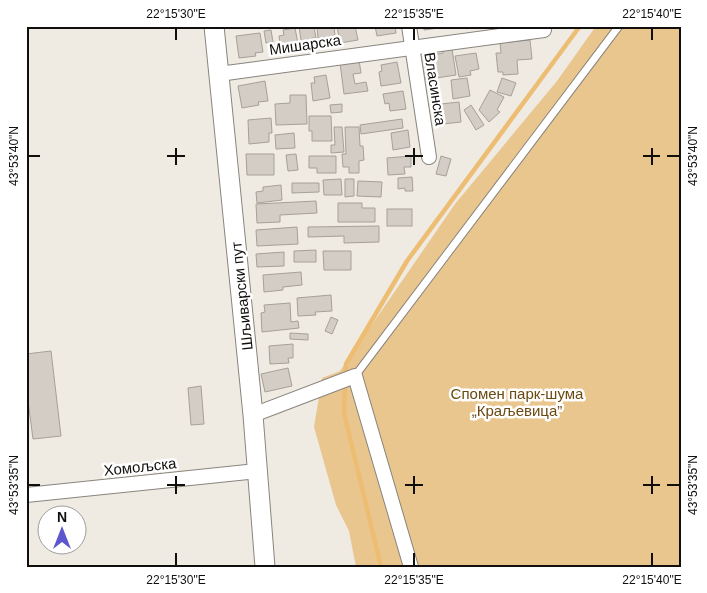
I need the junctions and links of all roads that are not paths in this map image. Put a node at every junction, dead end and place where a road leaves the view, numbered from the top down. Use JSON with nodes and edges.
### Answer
{"nodes":[{"id":1,"x":214,"y":26,"type":"edge"},
{"id":2,"x":409,"y":26,"type":"edge"},
{"id":3,"x":619,"y":26,"type":"edge"},
{"id":4,"x":544,"y":30,"type":"dead end"},
{"id":5,"x":412,"y":47,"type":"junction"},
{"id":6,"x":219,"y":74,"type":"junction"},
{"id":7,"x":429,"y":157,"type":"dead end"},
{"id":8,"x":355,"y":376,"type":"junction"},
{"id":9,"x":253,"y":415,"type":"junction"},
{"id":10,"x":257,"y":471,"type":"junction"},
{"id":11,"x":26,"y":495,"type":"edge"},
{"id":12,"x":265,"y":567,"type":"edge"},
{"id":13,"x":411,"y":567,"type":"edge"}],
"edges":[{"from":1,"to":6,"type":"main road","name":"Шљиварски пут"},
{"from":2,"to":5,"type":"street","name":"Власинска"},
{"from":3,"to":8,"type":"lane"},
{"from":4,"to":5,"type":"street","name":"Мишарска"},
{"from":5,"to":6,"type":"street","name":"Мишарска"},
{"from":5,"to":7,"type":"street","name":"Власинска"},
{"from":6,"to":9,"type":"main road","name":"Шљиварски пут"},
{"from":8,"to":9,"type":"street"},
{"from":8,"to":13,"type":"street"},
{"from":9,"to":10,"type":"main road","name":"Шљиварски пут"},
{"from":10,"to":11,"type":"street","name":"Хомољска"},
{"from":10,"to":12,"type":"main road","name":"Шљиварски пут"}]}
